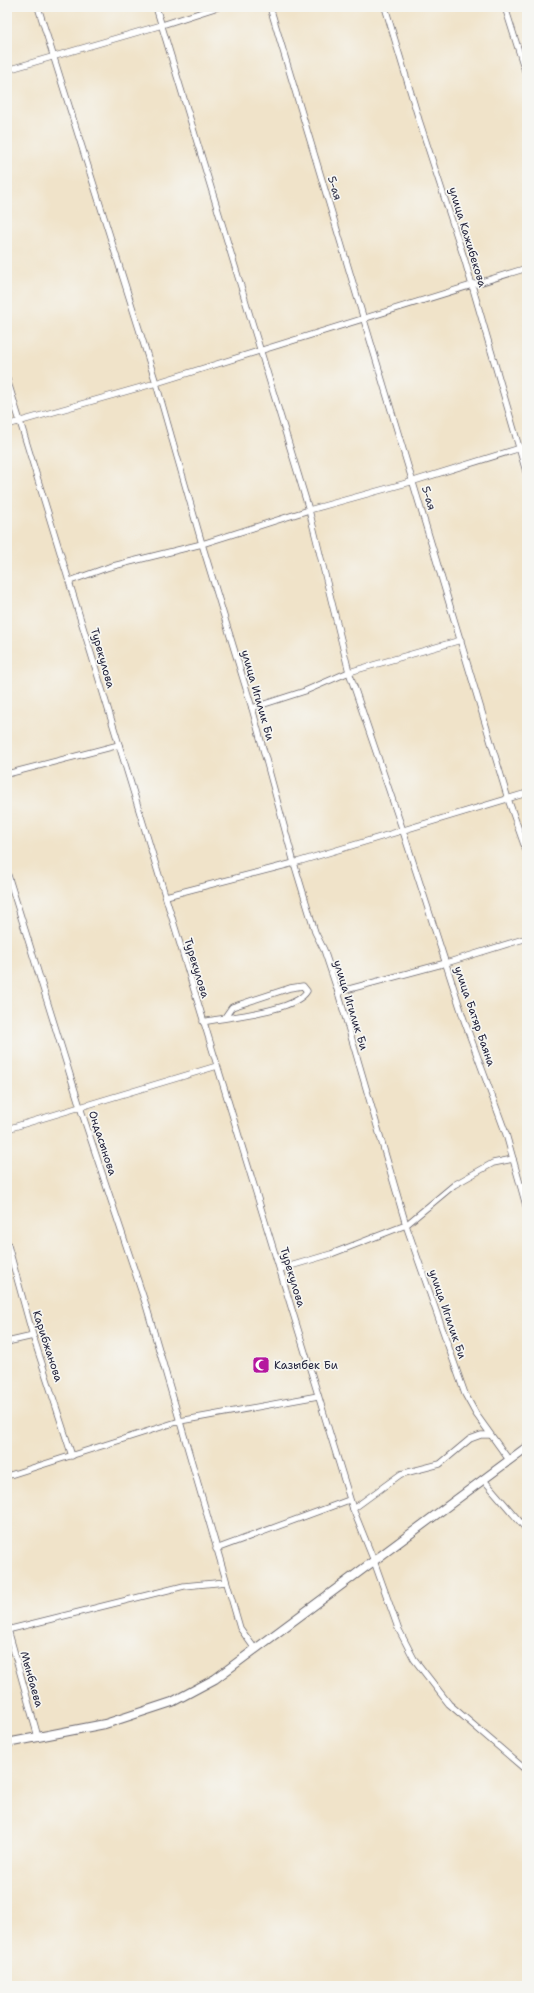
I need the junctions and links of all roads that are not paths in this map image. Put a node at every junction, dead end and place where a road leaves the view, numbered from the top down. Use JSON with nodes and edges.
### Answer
{"nodes":[{"id":1,"x":38,"y":7,"type":"edge"},
{"id":2,"x":156,"y":7,"type":"edge"},
{"id":3,"x":218,"y":7,"type":"edge"},
{"id":4,"x":270,"y":7,"type":"edge"},
{"id":5,"x":385,"y":7,"type":"edge"},
{"id":6,"x":505,"y":7,"type":"edge"},
{"id":7,"x":162,"y":25,"type":"junction"},
{"id":8,"x":52,"y":57,"type":"junction"},
{"id":9,"x":7,"y":70,"type":"edge"},
{"id":10,"x":527,"y":77,"type":"edge"},
{"id":11,"x":527,"y":268,"type":"edge"},
{"id":12,"x":472,"y":285,"type":"junction"},
{"id":13,"x":364,"y":318,"type":"junction"},
{"id":14,"x":262,"y":350,"type":"junction"},
{"id":15,"x":7,"y":378,"type":"edge"},
{"id":16,"x":156,"y":383,"type":"junction"},
{"id":17,"x":19,"y":421,"type":"junction"},
{"id":18,"x":7,"y":425,"type":"edge"},
{"id":19,"x":527,"y":446,"type":"edge"},
{"id":20,"x":519,"y":449,"type":"junction"},
{"id":21,"x":527,"y":475,"type":"edge"},
{"id":22,"x":414,"y":481,"type":"junction"},
{"id":23,"x":309,"y":510,"type":"junction"},
{"id":24,"x":202,"y":544,"type":"junction"},
{"id":25,"x":70,"y":581,"type":"junction"},
{"id":26,"x":461,"y":640,"type":"junction"},
{"id":27,"x":349,"y":672,"type":"junction"},
{"id":28,"x":252,"y":708,"type":"junction"},
{"id":29,"x":120,"y":745,"type":"junction"},
{"id":30,"x":7,"y":774,"type":"edge"},
{"id":31,"x":527,"y":793,"type":"edge"},
{"id":32,"x":508,"y":799,"type":"junction"},
{"id":33,"x":403,"y":831,"type":"junction"},
{"id":34,"x":527,"y":852,"type":"edge"},
{"id":35,"x":294,"y":863,"type":"junction"},
{"id":36,"x":7,"y":872,"type":"edge"},
{"id":37,"x":166,"y":896,"type":"junction"},
{"id":38,"x":527,"y":938,"type":"edge"},
{"id":39,"x":446,"y":963,"type":"junction"},
{"id":40,"x":338,"y":992,"type":"junction"},
{"id":41,"x":225,"y":1017,"type":"junction"},
{"id":42,"x":203,"y":1022,"type":"junction"},
{"id":43,"x":217,"y":1066,"type":"junction"},
{"id":44,"x":80,"y":1107,"type":"junction"},
{"id":45,"x":7,"y":1129,"type":"edge"},
{"id":46,"x":513,"y":1159,"type":"junction"},
{"id":47,"x":527,"y":1208,"type":"edge"},
{"id":48,"x":406,"y":1225,"type":"junction"},
{"id":49,"x":7,"y":1242,"type":"edge"},
{"id":50,"x":280,"y":1268,"type":"junction"},
{"id":51,"x":33,"y":1336,"type":"junction"},
{"id":52,"x":7,"y":1342,"type":"edge"},
{"id":53,"x":318,"y":1396,"type":"junction"},
{"id":54,"x":180,"y":1421,"type":"junction"},
{"id":55,"x":490,"y":1435,"type":"junction"},
{"id":56,"x":527,"y":1447,"type":"edge"},
{"id":57,"x":72,"y":1456,"type":"junction"},
{"id":58,"x":509,"y":1460,"type":"junction"},
{"id":59,"x":7,"y":1476,"type":"edge"},
{"id":60,"x":483,"y":1479,"type":"junction"},
{"id":61,"x":349,"y":1500,"type":"junction"},
{"id":62,"x":353,"y":1509,"type":"junction"},
{"id":63,"x":527,"y":1530,"type":"edge"},
{"id":64,"x":216,"y":1549,"type":"junction"},
{"id":65,"x":374,"y":1561,"type":"junction"},
{"id":66,"x":226,"y":1582,"type":"junction"},
{"id":67,"x":7,"y":1629,"type":"edge"},
{"id":68,"x":255,"y":1649,"type":"junction"},
{"id":69,"x":38,"y":1737,"type":"junction"},
{"id":70,"x":7,"y":1742,"type":"edge"},
{"id":71,"x":527,"y":1771,"type":"edge"}],
"edges":[{"from":1,"to":8,"type":"street","name":"улица Игилик Би"},
{"from":2,"to":7,"type":"street","name":"улица Батяр Баяна"},
{"from":3,"to":7,"type":"street"},
{"from":4,"to":13,"type":"street","name":"5-ая"},
{"from":5,"to":12,"type":"street","name":"улица Кажибекова"},
{"from":6,"to":10,"type":"street"},
{"from":7,"to":8,"type":"street"},
{"from":7,"to":14,"type":"street","name":"улица Батяр Баяна"},
{"from":8,"to":9,"type":"street"},
{"from":8,"to":16,"type":"street","name":"улица Игилик Би"},
{"from":11,"to":12,"type":"street"},
{"from":12,"to":13,"type":"street"},
{"from":12,"to":20,"type":"street","name":"улица Кажибекова"},
{"from":13,"to":14,"type":"street"},
{"from":13,"to":22,"type":"street","name":"5-ая"},
{"from":14,"to":16,"type":"street"},
{"from":14,"to":23,"type":"street","name":"улица Батяр Баяна"},
{"from":15,"to":17,"type":"street","name":"Турекулова"},
{"from":16,"to":17,"type":"street"},
{"from":16,"to":24,"type":"street","name":"улица Игилик Би"},
{"from":17,"to":18,"type":"street"},
{"from":17,"to":25,"type":"street","name":"Турекулова"},
{"from":19,"to":20,"type":"street"},
{"from":20,"to":21,"type":"street","name":"улица Кажибекова"},
{"from":20,"to":22,"type":"street"},
{"from":22,"to":23,"type":"street"},
{"from":22,"to":26,"type":"street","name":"5-ая"},
{"from":23,"to":24,"type":"street"},
{"from":23,"to":27,"type":"street","name":"улица Батяр Баяна"},
{"from":24,"to":25,"type":"street"},
{"from":24,"to":28,"type":"street","name":"улица Игилик Би"},
{"from":25,"to":29,"type":"street","name":"Турекулова"},
{"from":26,"to":27,"type":"street"},
{"from":26,"to":32,"type":"street","name":"5-ая"},
{"from":27,"to":28,"type":"street"},
{"from":27,"to":33,"type":"street","name":"улица Батяр Баяна"},
{"from":28,"to":35,"type":"street","name":"улица Игилик Би"},
{"from":29,"to":30,"type":"street"},
{"from":29,"to":37,"type":"street","name":"Турекулова"},
{"from":31,"to":32,"type":"street"},
{"from":32,"to":33,"type":"street"},
{"from":32,"to":34,"type":"street","name":"5-ая"},
{"from":33,"to":35,"type":"street"},
{"from":33,"to":39,"type":"street","name":"улица Батяр Баяна"},
{"from":35,"to":37,"type":"street"},
{"from":35,"to":40,"type":"street","name":"улица Игилик Би"},
{"from":36,"to":44,"type":"street","name":"Ондасынова"},
{"from":37,"to":42,"type":"street","name":"Турекулова"},
{"from":38,"to":39,"type":"street"},
{"from":39,"to":40,"type":"street"},
{"from":39,"to":46,"type":"street","name":"улица Батяр Баяна"},
{"from":40,"to":48,"type":"street","name":"улица Игилик Би"},
{"from":41,"to":41,"type":"street"},
{"from":41,"to":42,"type":"street"},
{"from":42,"to":43,"type":"street","name":"Турекулова"},
{"from":43,"to":44,"type":"street"},
{"from":43,"to":50,"type":"street","name":"Турекулова"},
{"from":44,"to":45,"type":"street"},
{"from":44,"to":54,"type":"street","name":"Ондасынова"},
{"from":46,"to":47,"type":"street","name":"улица Батяр Баяна"},
{"from":46,"to":48,"type":"street"},
{"from":48,"to":50,"type":"street"},
{"from":48,"to":55,"type":"street","name":"улица Игилик Би"},
{"from":49,"to":51,"type":"street","name":"Карибжанова"},
{"from":50,"to":53,"type":"street","name":"Турекулова"},
{"from":51,"to":52,"type":"street"},
{"from":51,"to":57,"type":"street","name":"Карибжанова"},
{"from":53,"to":54,"type":"street"},
{"from":53,"to":61,"type":"street","name":"Турекулова"},
{"from":54,"to":57,"type":"street"},
{"from":54,"to":64,"type":"street","name":"Ондасынова"},
{"from":55,"to":58,"type":"street","name":"улица Игилик Би"},
{"from":55,"to":62,"type":"street"},
{"from":56,"to":58,"type":"main road"},
{"from":57,"to":59,"type":"street"},
{"from":58,"to":60,"type":"main road"},
{"from":60,"to":63,"type":"street"},
{"from":60,"to":65,"type":"main road"},
{"from":61,"to":62,"type":"street","name":"Турекулова"},
{"from":61,"to":64,"type":"street"},
{"from":62,"to":65,"type":"street","name":"Турекулова"},
{"from":64,"to":66,"type":"street","name":"Ондасынова"},
{"from":65,"to":68,"type":"main road"},
{"from":65,"to":71,"type":"street","name":"Турекулова"},
{"from":66,"to":67,"type":"street"},
{"from":66,"to":68,"type":"street","name":"Ондасынова"},
{"from":67,"to":69,"type":"street","name":"Мынбаева"},
{"from":68,"to":69,"type":"main road"},
{"from":69,"to":70,"type":"main road"}]}
